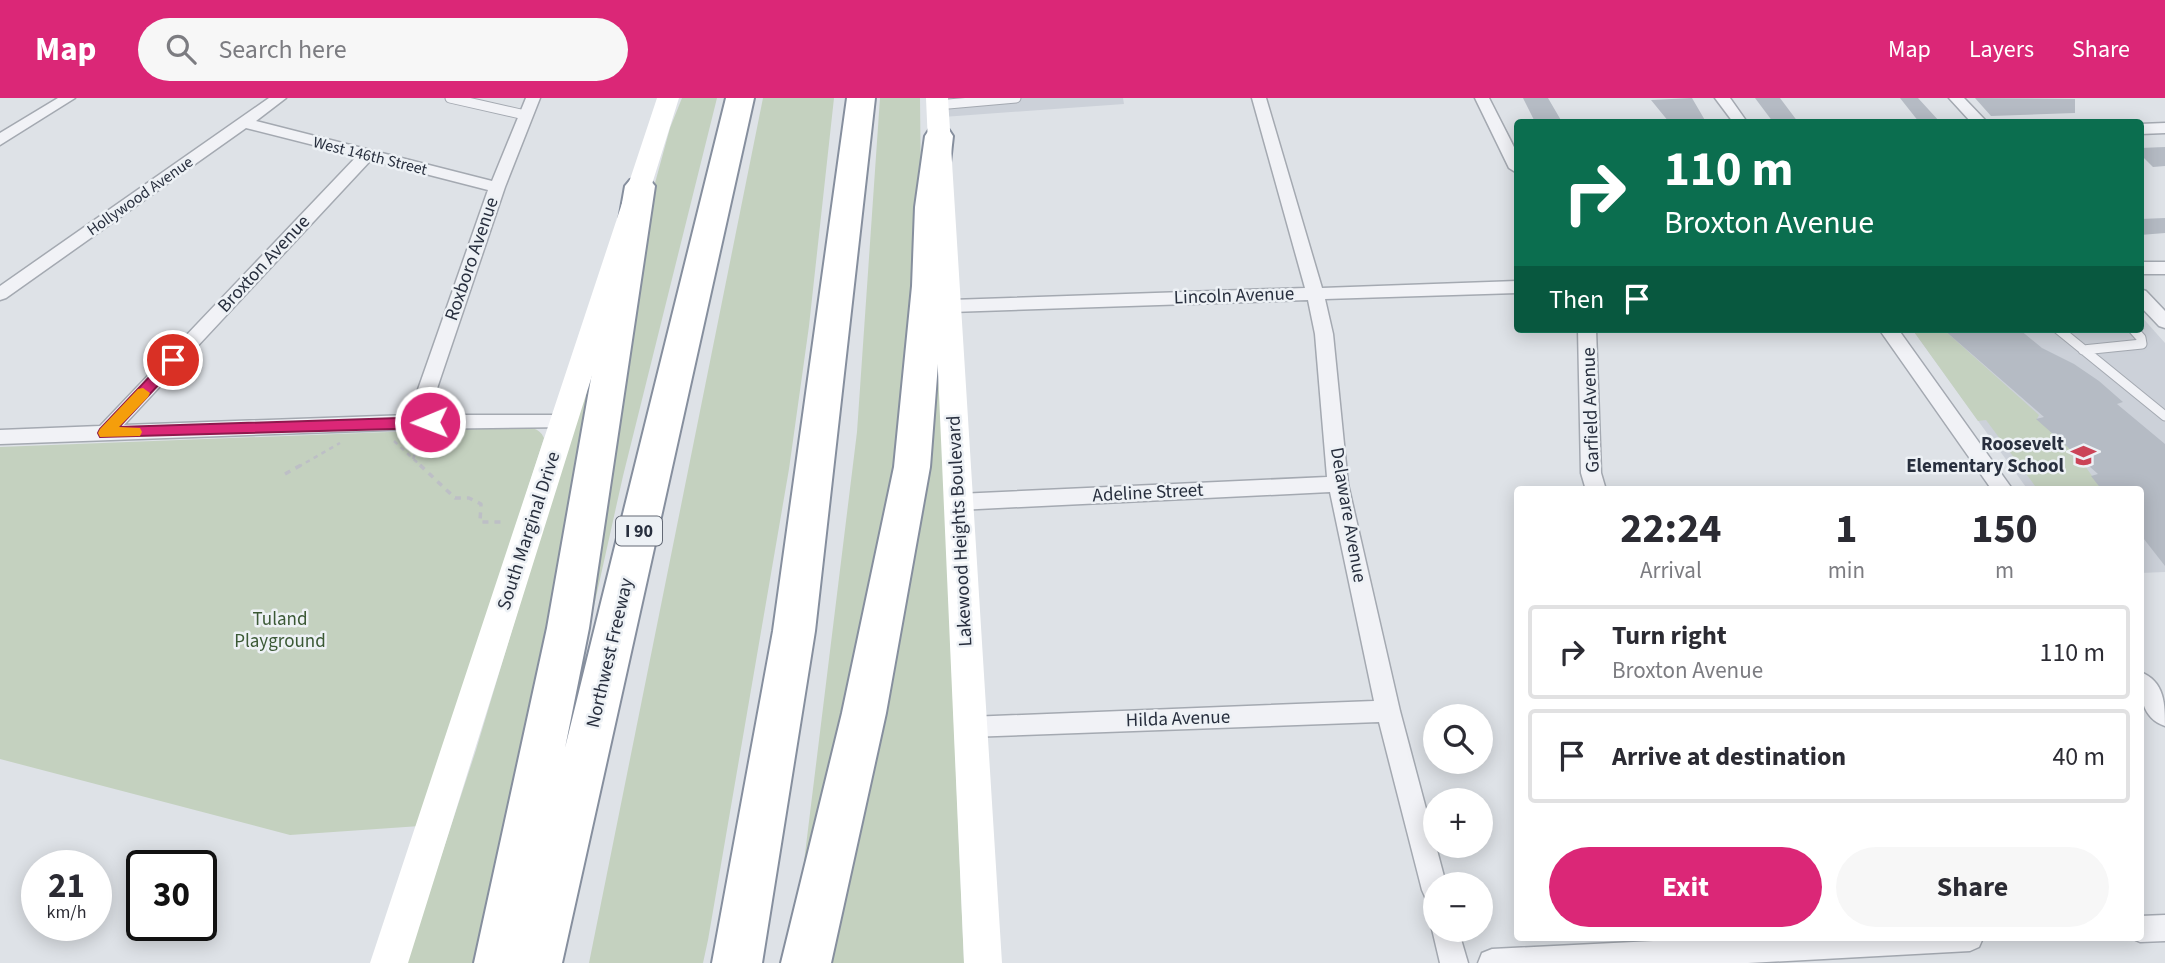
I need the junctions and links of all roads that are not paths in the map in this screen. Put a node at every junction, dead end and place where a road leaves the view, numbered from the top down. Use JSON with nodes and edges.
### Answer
{"nodes":[{"id":1,"x":68,"y":98,"type":"edge"},
{"id":2,"x":279,"y":98,"type":"edge"},
{"id":3,"x":450,"y":98,"type":"edge"},
{"id":4,"x":533,"y":98,"type":"edge"},
{"id":5,"x":668,"y":98,"type":"edge"},
{"id":6,"x":740,"y":98,"type":"edge"},
{"id":7,"x":861,"y":98,"type":"edge"},
{"id":8,"x":1016,"y":98,"type":"edge"},
{"id":9,"x":1259,"y":98,"type":"edge"},
{"id":10,"x":1482,"y":98,"type":"edge"},
{"id":11,"x":1722,"y":98,"type":"edge"},
{"id":12,"x":1956,"y":98,"type":"edge"},
{"id":13,"x":938,"y":113,"type":"edge"},
{"id":14,"x":525,"y":115,"type":"junction"},
{"id":15,"x":1738,"y":119,"type":"edge"},
{"id":16,"x":1976,"y":119,"type":"edge"},
{"id":17,"x":244,"y":123,"type":"junction"},
{"id":18,"x":2165,"y":128,"type":"edge"},
{"id":19,"x":2144,"y":129,"type":"edge"},
{"id":20,"x":0,"y":139,"type":"edge"},
{"id":21,"x":366,"y":156,"type":"junction"},
{"id":22,"x":1514,"y":162,"type":"edge"},
{"id":23,"x":640,"y":186,"type":"junction"},
{"id":24,"x":497,"y":187,"type":"junction"},
{"id":25,"x":2144,"y":268,"type":"edge"},
{"id":26,"x":2165,"y":268,"type":"edge"},
{"id":27,"x":1514,"y":287,"type":"edge"},
{"id":28,"x":1315,"y":293,"type":"junction"},
{"id":29,"x":0,"y":294,"type":"edge"},
{"id":30,"x":2144,"y":299,"type":"edge"},
{"id":31,"x":951,"y":306,"type":"junction"},
{"id":32,"x":2165,"y":322,"type":"edge"},
{"id":33,"x":1588,"y":333,"type":"edge"},
{"id":34,"x":1891,"y":333,"type":"edge"},
{"id":35,"x":2063,"y":333,"type":"edge"},
{"id":36,"x":2135,"y":333,"type":"edge"},
{"id":37,"x":2083,"y":350,"type":"junction"},
{"id":38,"x":2165,"y":416,"type":"edge"},
{"id":39,"x":565,"y":422,"type":"junction"},
{"id":40,"x":419,"y":429,"type":"junction"},
{"id":41,"x":105,"y":433,"type":"junction"},
{"id":42,"x":0,"y":438,"type":"edge"},
{"id":43,"x":1338,"y":485,"type":"junction"},
{"id":44,"x":1595,"y":486,"type":"edge"},
{"id":45,"x":2000,"y":486,"type":"edge"},
{"id":46,"x":958,"y":502,"type":"junction"},
{"id":47,"x":2144,"y":687,"type":"edge"},
{"id":48,"x":1388,"y":711,"type":"junction"},
{"id":49,"x":2165,"y":716,"type":"edge"},
{"id":50,"x":969,"y":727,"type":"junction"},
{"id":51,"x":1430,"y":872,"type":"edge"},
{"id":52,"x":2165,"y":928,"type":"edge"},
{"id":53,"x":2144,"y":929,"type":"edge"},
{"id":54,"x":1854,"y":941,"type":"edge"},
{"id":55,"x":1448,"y":942,"type":"edge"},
{"id":56,"x":1777,"y":943,"type":"edge"},
{"id":57,"x":388,"y":963,"type":"edge"},
{"id":58,"x":499,"y":963,"type":"edge"},
{"id":59,"x":537,"y":963,"type":"edge"},
{"id":60,"x":737,"y":963,"type":"edge"},
{"id":61,"x":806,"y":963,"type":"edge"},
{"id":62,"x":983,"y":963,"type":"edge"},
{"id":63,"x":1454,"y":963,"type":"edge"},
{"id":64,"x":1492,"y":963,"type":"edge"}],
"edges":[{"from":1,"to":20,"type":"street"},
{"from":2,"to":17,"type":"street","name":"Hollywood Avenue"},
{"from":3,"to":14,"type":"lane"},
{"from":4,"to":14,"type":"street","name":"Roxboro Avenue"},
{"from":5,"to":23,"type":"main road","name":"South Marginal Drive"},
{"from":6,"to":59,"type":"highway","name":"Northwest Freeway","number":"I 90"},
{"from":7,"to":60,"type":"highway"},
{"from":8,"to":13,"type":"lane"},
{"from":9,"to":28,"type":"street","name":"Delaware Avenue"},
{"from":10,"to":22,"type":"street"},
{"from":11,"to":15,"type":"street"},
{"from":12,"to":16,"type":"street"},
{"from":13,"to":31,"type":"main road","name":"Lakewood Heights Boulevard"},
{"from":13,"to":61,"type":"highway"},
{"from":14,"to":24,"type":"street","name":"Roxboro Avenue"},
{"from":17,"to":21,"type":"street","name":"West 146th Street"},
{"from":17,"to":29,"type":"street","name":"Hollywood Avenue"},
{"from":18,"to":19,"type":"street"},
{"from":21,"to":24,"type":"street","name":"West 146th Street"},
{"from":21,"to":41,"type":"street","name":"Broxton Avenue"},
{"from":23,"to":39,"type":"main road","name":"South Marginal Drive"},
{"from":23,"to":58,"type":"highway"},
{"from":24,"to":40,"type":"street","name":"Roxboro Avenue"},
{"from":25,"to":26,"type":"street"},
{"from":27,"to":28,"type":"street","name":"Lincoln Avenue"},
{"from":28,"to":31,"type":"street","name":"Lincoln Avenue"},
{"from":28,"to":43,"type":"street","name":"Delaware Avenue"},
{"from":30,"to":32,"type":"street"},
{"from":31,"to":46,"type":"main road","name":"Lakewood Heights Boulevard"},
{"from":33,"to":44,"type":"street","name":"Garfield Avenue"},
{"from":34,"to":45,"type":"street"},
{"from":35,"to":37,"type":"lane"},
{"from":36,"to":37,"type":"lane"},
{"from":37,"to":38,"type":"lane"},
{"from":39,"to":40,"type":"street"},
{"from":39,"to":57,"type":"main road","name":"South Marginal Drive"},
{"from":40,"to":41,"type":"street"},
{"from":41,"to":42,"type":"street"},
{"from":43,"to":46,"type":"street","name":"Adeline Street"},
{"from":43,"to":48,"type":"street","name":"Delaware Avenue"},
{"from":46,"to":50,"type":"main road","name":"Lakewood Heights Boulevard"},
{"from":47,"to":49,"type":"street"},
{"from":48,"to":50,"type":"street","name":"Hilda Avenue"},
{"from":48,"to":51,"type":"street","name":"Delaware Avenue"},
{"from":50,"to":62,"type":"main road","name":"Lakewood Heights Boulevard"},
{"from":52,"to":53,"type":"street"},
{"from":54,"to":56,"type":"street"},
{"from":55,"to":63,"type":"street"},
{"from":56,"to":64,"type":"street"}]}
